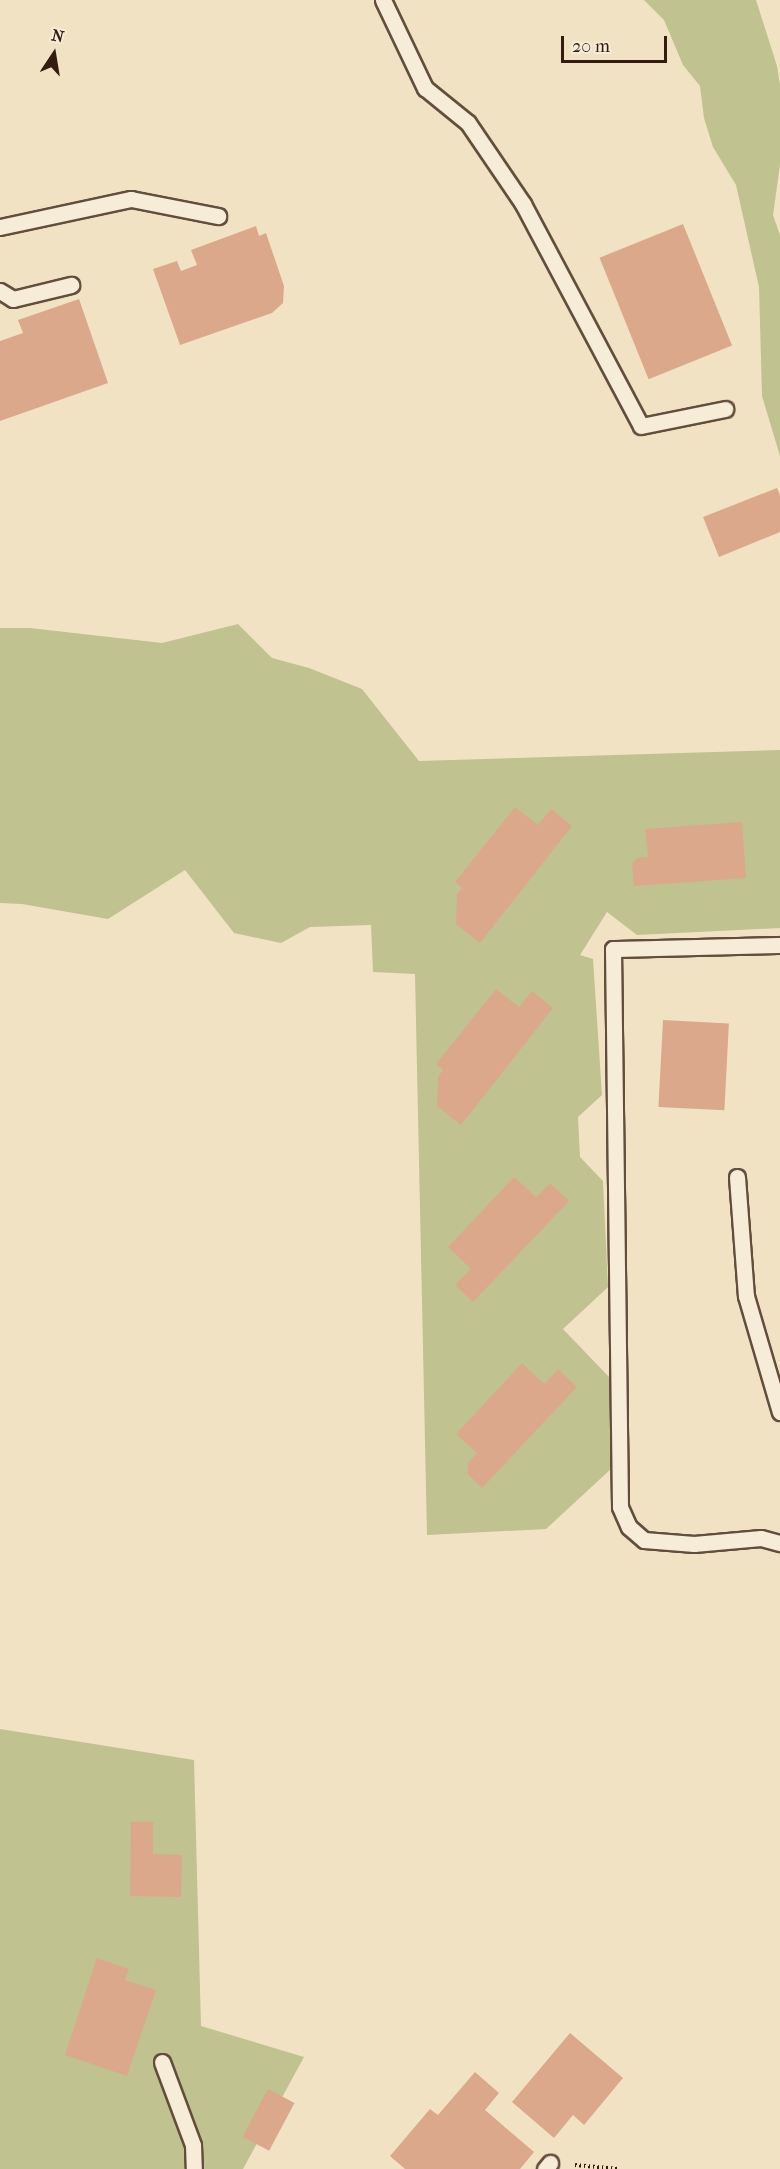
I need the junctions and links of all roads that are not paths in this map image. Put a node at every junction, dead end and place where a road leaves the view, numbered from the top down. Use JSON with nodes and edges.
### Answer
{"nodes":[{"id":1,"x":383,"y":0,"type":"edge"},
{"id":2,"x":218,"y":216,"type":"dead end"},
{"id":3,"x":0,"y":227,"type":"edge"},
{"id":4,"x":71,"y":285,"type":"dead end"},
{"id":5,"x":0,"y":291,"type":"edge"},
{"id":6,"x":725,"y":409,"type":"dead end"},
{"id":7,"x":780,"y":945,"type":"edge"},
{"id":8,"x":737,"y":1177,"type":"dead end"},
{"id":9,"x":780,"y":1412,"type":"edge"},
{"id":10,"x":780,"y":1543,"type":"edge"},
{"id":11,"x":162,"y":2062,"type":"dead end"},
{"id":12,"x":194,"y":2169,"type":"edge"}],
"edges":[{"from":1,"to":6,"type":"lane"},
{"from":2,"to":3,"type":"lane"},
{"from":4,"to":5,"type":"lane"},
{"from":7,"to":10,"type":"lane"},
{"from":8,"to":9,"type":"lane"},
{"from":11,"to":12,"type":"lane"}]}
